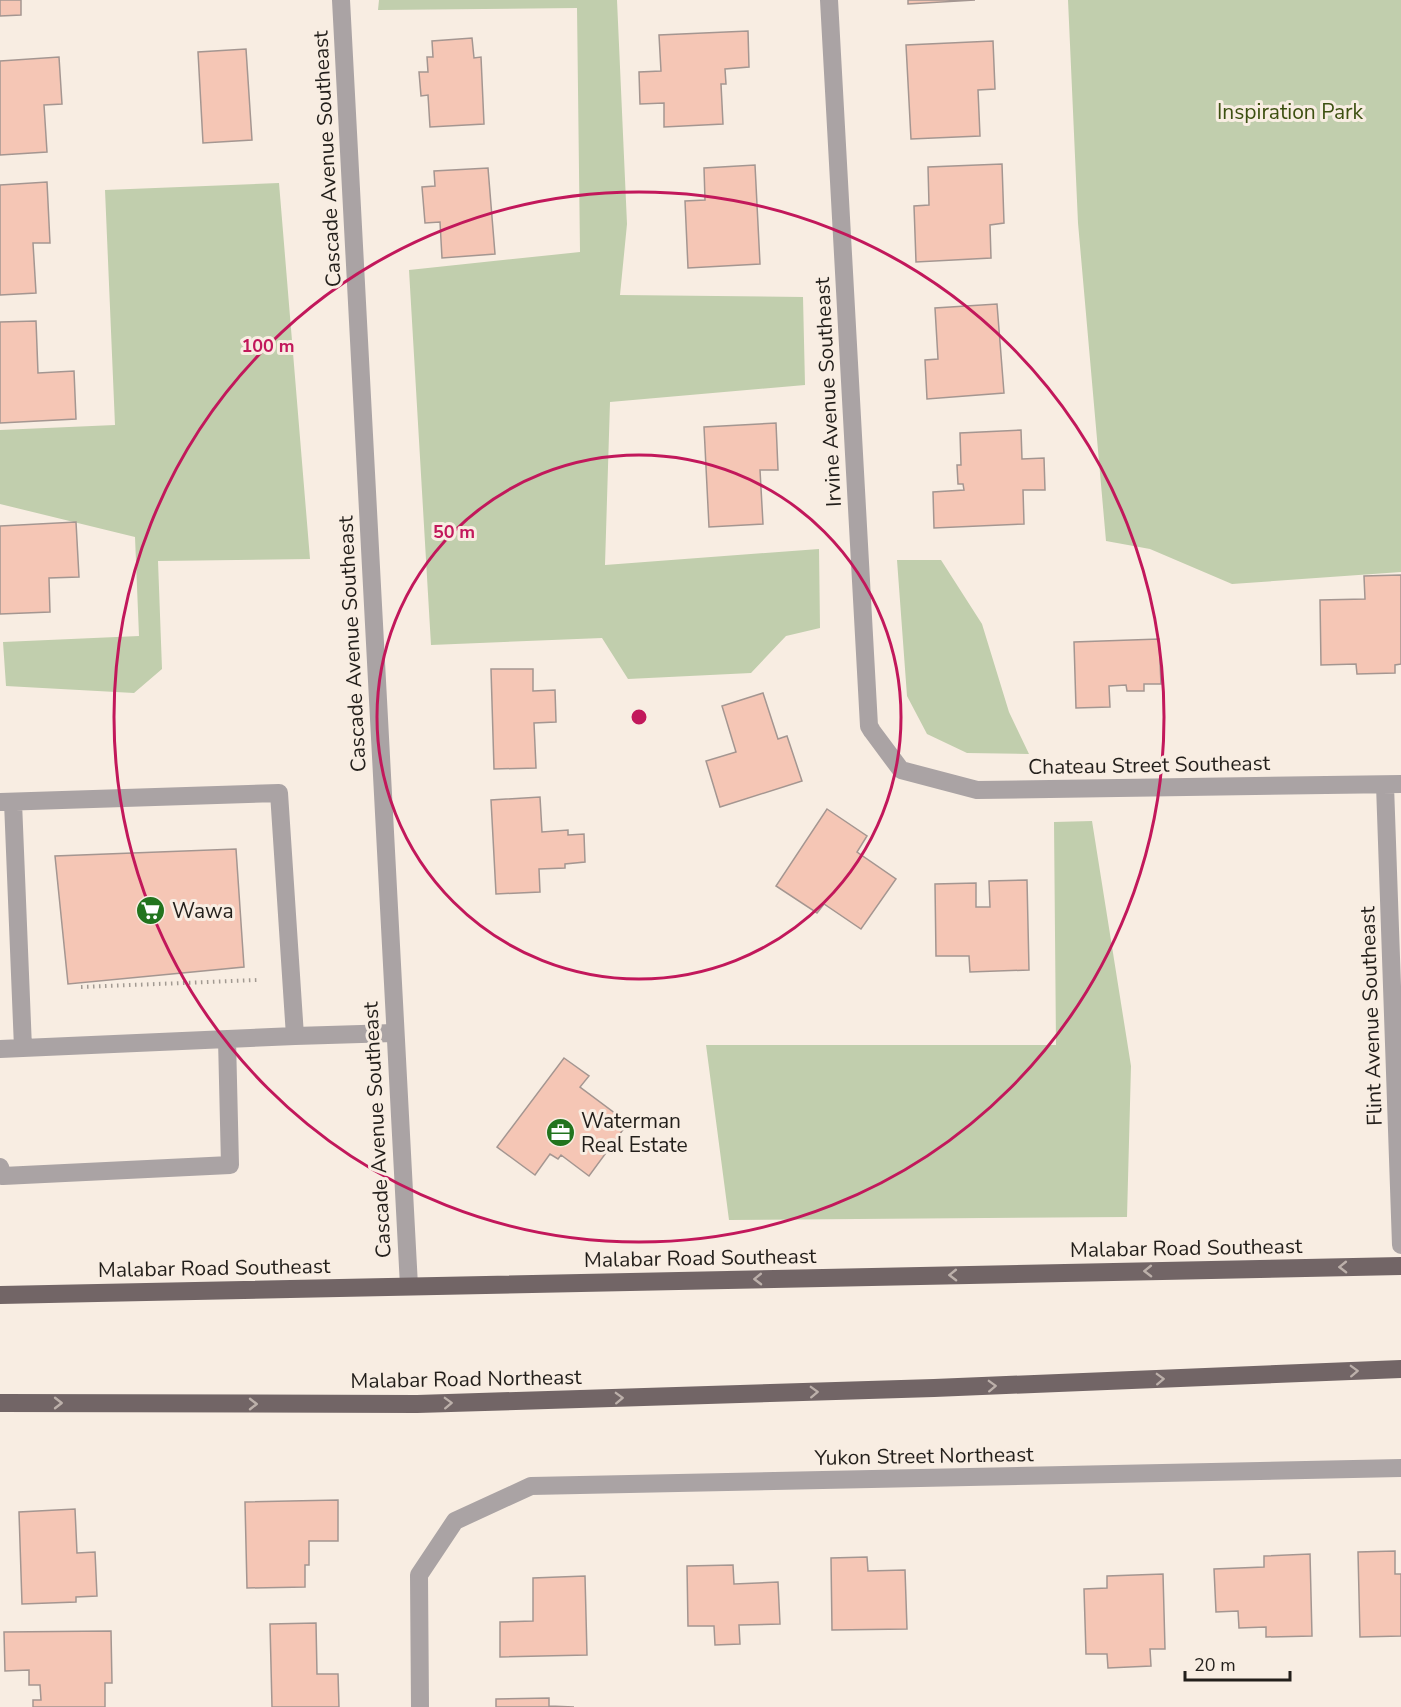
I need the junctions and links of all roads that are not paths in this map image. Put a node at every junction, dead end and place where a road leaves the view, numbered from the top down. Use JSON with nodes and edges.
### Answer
{"nodes":[{"id":1,"x":341,"y":0,"type":"edge"},
{"id":2,"x":829,"y":0,"type":"edge"},
{"id":3,"x":901,"y":770,"type":"joint"},
{"id":4,"x":1393,"y":784,"type":"edge"},
{"id":5,"x":7,"y":802,"type":"edge"},
{"id":6,"x":394,"y":1033,"type":"junction"},
{"id":7,"x":295,"y":1036,"type":"junction"},
{"id":8,"x":228,"y":1039,"type":"junction"},
{"id":9,"x":23,"y":1048,"type":"junction"},
{"id":10,"x":0,"y":1050,"type":"edge"},
{"id":11,"x":1398,"y":1053,"type":"edge"},
{"id":12,"x":0,"y":1167,"type":"edge"},
{"id":13,"x":1401,"y":1245,"type":"edge"},
{"id":14,"x":1401,"y":1266,"type":"edge"},
{"id":15,"x":409,"y":1286,"type":"junction"},
{"id":16,"x":0,"y":1295,"type":"edge"},
{"id":17,"x":1401,"y":1369,"type":"edge"},
{"id":18,"x":0,"y":1403,"type":"edge"},
{"id":19,"x":1401,"y":1467,"type":"edge"},
{"id":20,"x":420,"y":1707,"type":"edge"}],
"edges":[{"from":1,"to":6,"type":"street","name":"Cascade Avenue Southeast"},
{"from":2,"to":3,"type":"street","name":"Irvine Avenue Southeast"},
{"from":3,"to":4,"type":"street","name":"Chateau Street Southeast"},
{"from":4,"to":11,"type":"street","name":"Flint Avenue Southeast"},
{"from":5,"to":7,"type":"street"},
{"from":5,"to":9,"type":"street"},
{"from":6,"to":7,"type":"street"},
{"from":6,"to":15,"type":"street","name":"Cascade Avenue Southeast"},
{"from":7,"to":8,"type":"street"},
{"from":8,"to":9,"type":"street"},
{"from":8,"to":12,"type":"street"},
{"from":9,"to":10,"type":"street"},
{"from":11,"to":13,"type":"street","name":"Flint Avenue Southeast"},
{"from":14,"to":15,"type":"main road","name":"Malabar Road Southeast","one_way":true},
{"from":15,"to":16,"type":"main road","name":"Malabar Road Southeast"},
{"from":18,"to":17,"type":"main road","name":"Malabar Road Northeast","one_way":true},
{"from":19,"to":20,"type":"street","name":"Yukon Street Northeast"}]}
